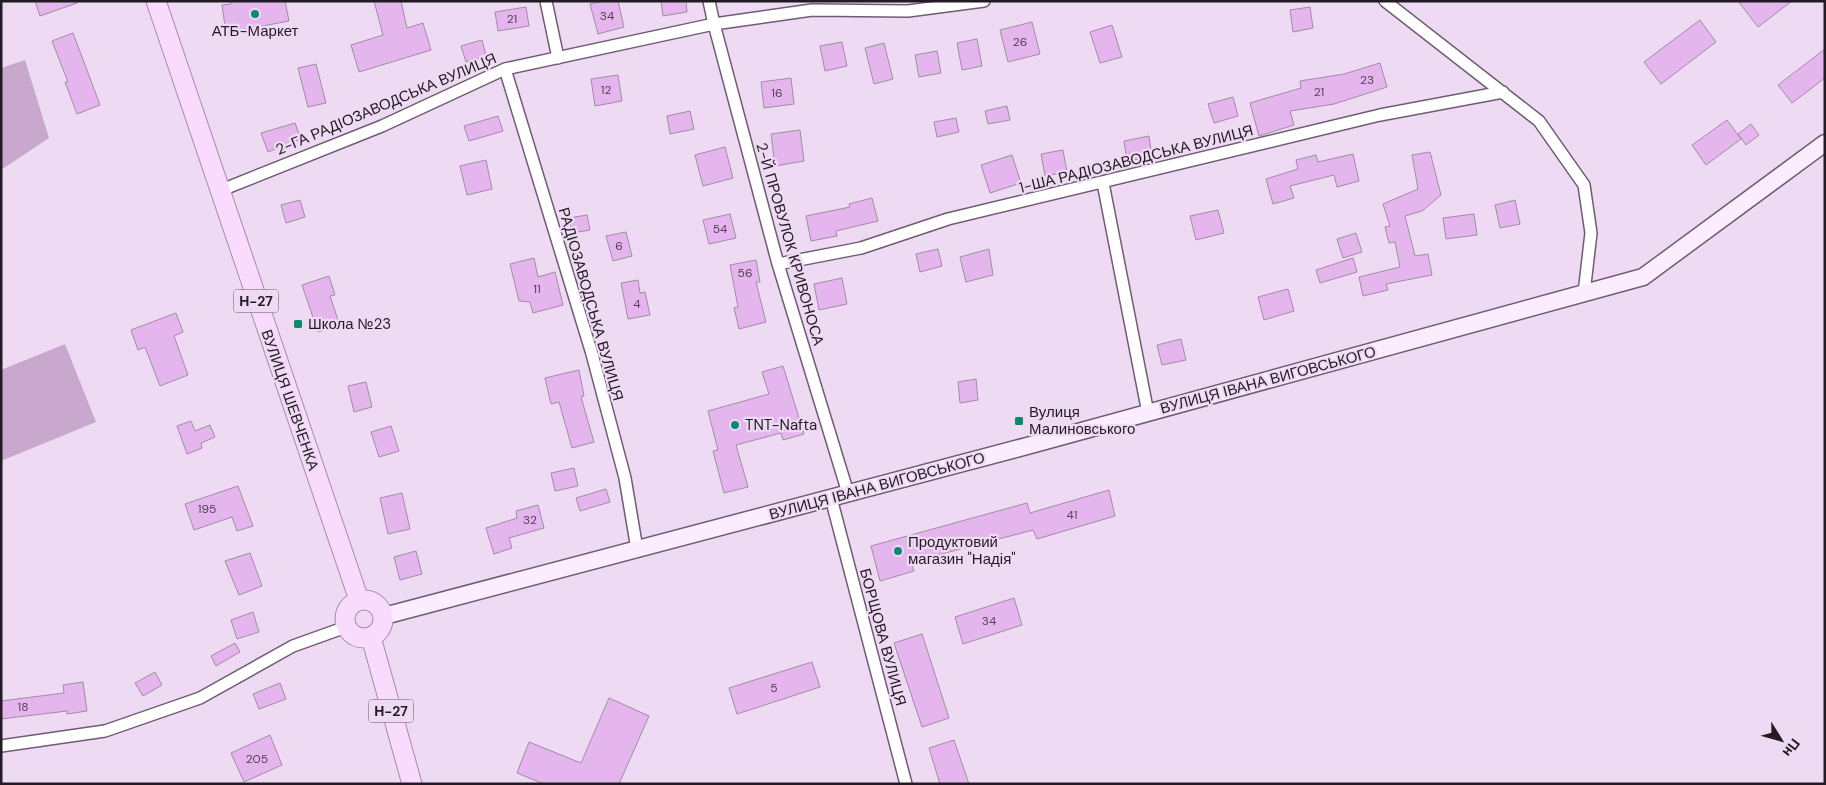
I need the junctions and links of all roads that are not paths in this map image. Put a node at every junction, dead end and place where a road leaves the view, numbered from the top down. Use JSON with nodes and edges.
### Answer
{"nodes":[{"id":1,"x":156,"y":1,"type":"edge"},
{"id":2,"x":546,"y":1,"type":"edge"},
{"id":3,"x":709,"y":1,"type":"edge"},
{"id":4,"x":984,"y":1,"type":"edge"},
{"id":5,"x":1385,"y":1,"type":"edge"},
{"id":6,"x":714,"y":24,"type":"junction"},
{"id":7,"x":558,"y":58,"type":"junction"},
{"id":8,"x":504,"y":69,"type":"junction"},
{"id":9,"x":1504,"y":92,"type":"junction"},
{"id":10,"x":1825,"y":143,"type":"edge"},
{"id":11,"x":1103,"y":183,"type":"junction"},
{"id":12,"x":219,"y":191,"type":"junction"},
{"id":13,"x":778,"y":264,"type":"junction"},
{"id":14,"x":1584,"y":294,"type":"junction"},
{"id":15,"x":1148,"y":413,"type":"junction"},
{"id":16,"x":848,"y":493,"type":"junction"},
{"id":17,"x":830,"y":498,"type":"junction"},
{"id":18,"x":637,"y":549,"type":"junction"},
{"id":19,"x":359,"y":600,"type":"junction"},
{"id":20,"x":384,"y":616,"type":"junction"},
{"id":21,"x":346,"y":626,"type":"junction"},
{"id":22,"x":371,"y":637,"type":"junction"},
{"id":23,"x":1,"y":746,"type":"edge"},
{"id":24,"x":412,"y":784,"type":"edge"},
{"id":25,"x":906,"y":784,"type":"edge"}],
"edges":[{"from":1,"to":12,"type":"main road","name":"ВУЛИЦЯ ШЕВЧЕНКА","number":"Н-27"},
{"from":2,"to":7,"type":"street"},
{"from":3,"to":6,"type":"street","name":"2-Й ПРОВУЛОК КРИВОНОСА"},
{"from":4,"to":6,"type":"street","name":"2-ГА РАДІОЗАВОДСЬКА ВУЛИЦЯ"},
{"from":5,"to":9,"type":"street"},
{"from":6,"to":7,"type":"street","name":"2-ГА РАДІОЗАВОДСЬКА ВУЛИЦЯ"},
{"from":6,"to":13,"type":"street","name":"2-Й ПРОВУЛОК КРИВОНОСА"},
{"from":7,"to":8,"type":"street","name":"2-ГА РАДІОЗАВОДСЬКА ВУЛИЦЯ"},
{"from":8,"to":12,"type":"street","name":"2-ГА РАДІОЗАВОДСЬКА ВУЛИЦЯ"},
{"from":8,"to":18,"type":"street","name":"РАДІОЗАВОДСЬКА ВУЛИЦЯ"},
{"from":9,"to":11,"type":"street","name":"1-ША РАДІОЗАВОДСЬКА ВУЛИЦЯ"},
{"from":9,"to":14,"type":"street"},
{"from":10,"to":14,"type":"street","name":"ВУЛИЦЯ ІВАНА ВИГОВСЬКОГО"},
{"from":11,"to":13,"type":"street","name":"1-ША РАДІОЗАВОДСЬКА ВУЛИЦЯ"},
{"from":11,"to":15,"type":"street"},
{"from":12,"to":19,"type":"main road","name":"ВУЛИЦЯ ШЕВЧЕНКА","number":"Н-27"},
{"from":13,"to":16,"type":"street","name":"2-Й ПРОВУЛОК КРИВОНОСА"},
{"from":14,"to":15,"type":"street","name":"ВУЛИЦЯ ІВАНА ВИГОВСЬКОГО"},
{"from":15,"to":16,"type":"street","name":"ВУЛИЦЯ ІВАНА ВИГОВСЬКОГО"},
{"from":16,"to":17,"type":"street","name":"ВУЛИЦЯ ІВАНА ВИГОВСЬКОГО"},
{"from":17,"to":18,"type":"street","name":"ВУЛИЦЯ ІВАНА ВИГОВСЬКОГО"},
{"from":17,"to":25,"type":"street","name":"БОРЩОВА ВУЛИЦЯ"},
{"from":18,"to":20,"type":"street","name":"ВУЛИЦЯ ІВАНА ВИГОВСЬКОГО"},
{"from":19,"to":20,"type":"main road"},
{"from":19,"to":21,"type":"main road"},
{"from":20,"to":22,"type":"main road"},
{"from":21,"to":22,"type":"main road"},
{"from":21,"to":23,"type":"street"},
{"from":22,"to":24,"type":"main road","number":"Н-27"}]}
